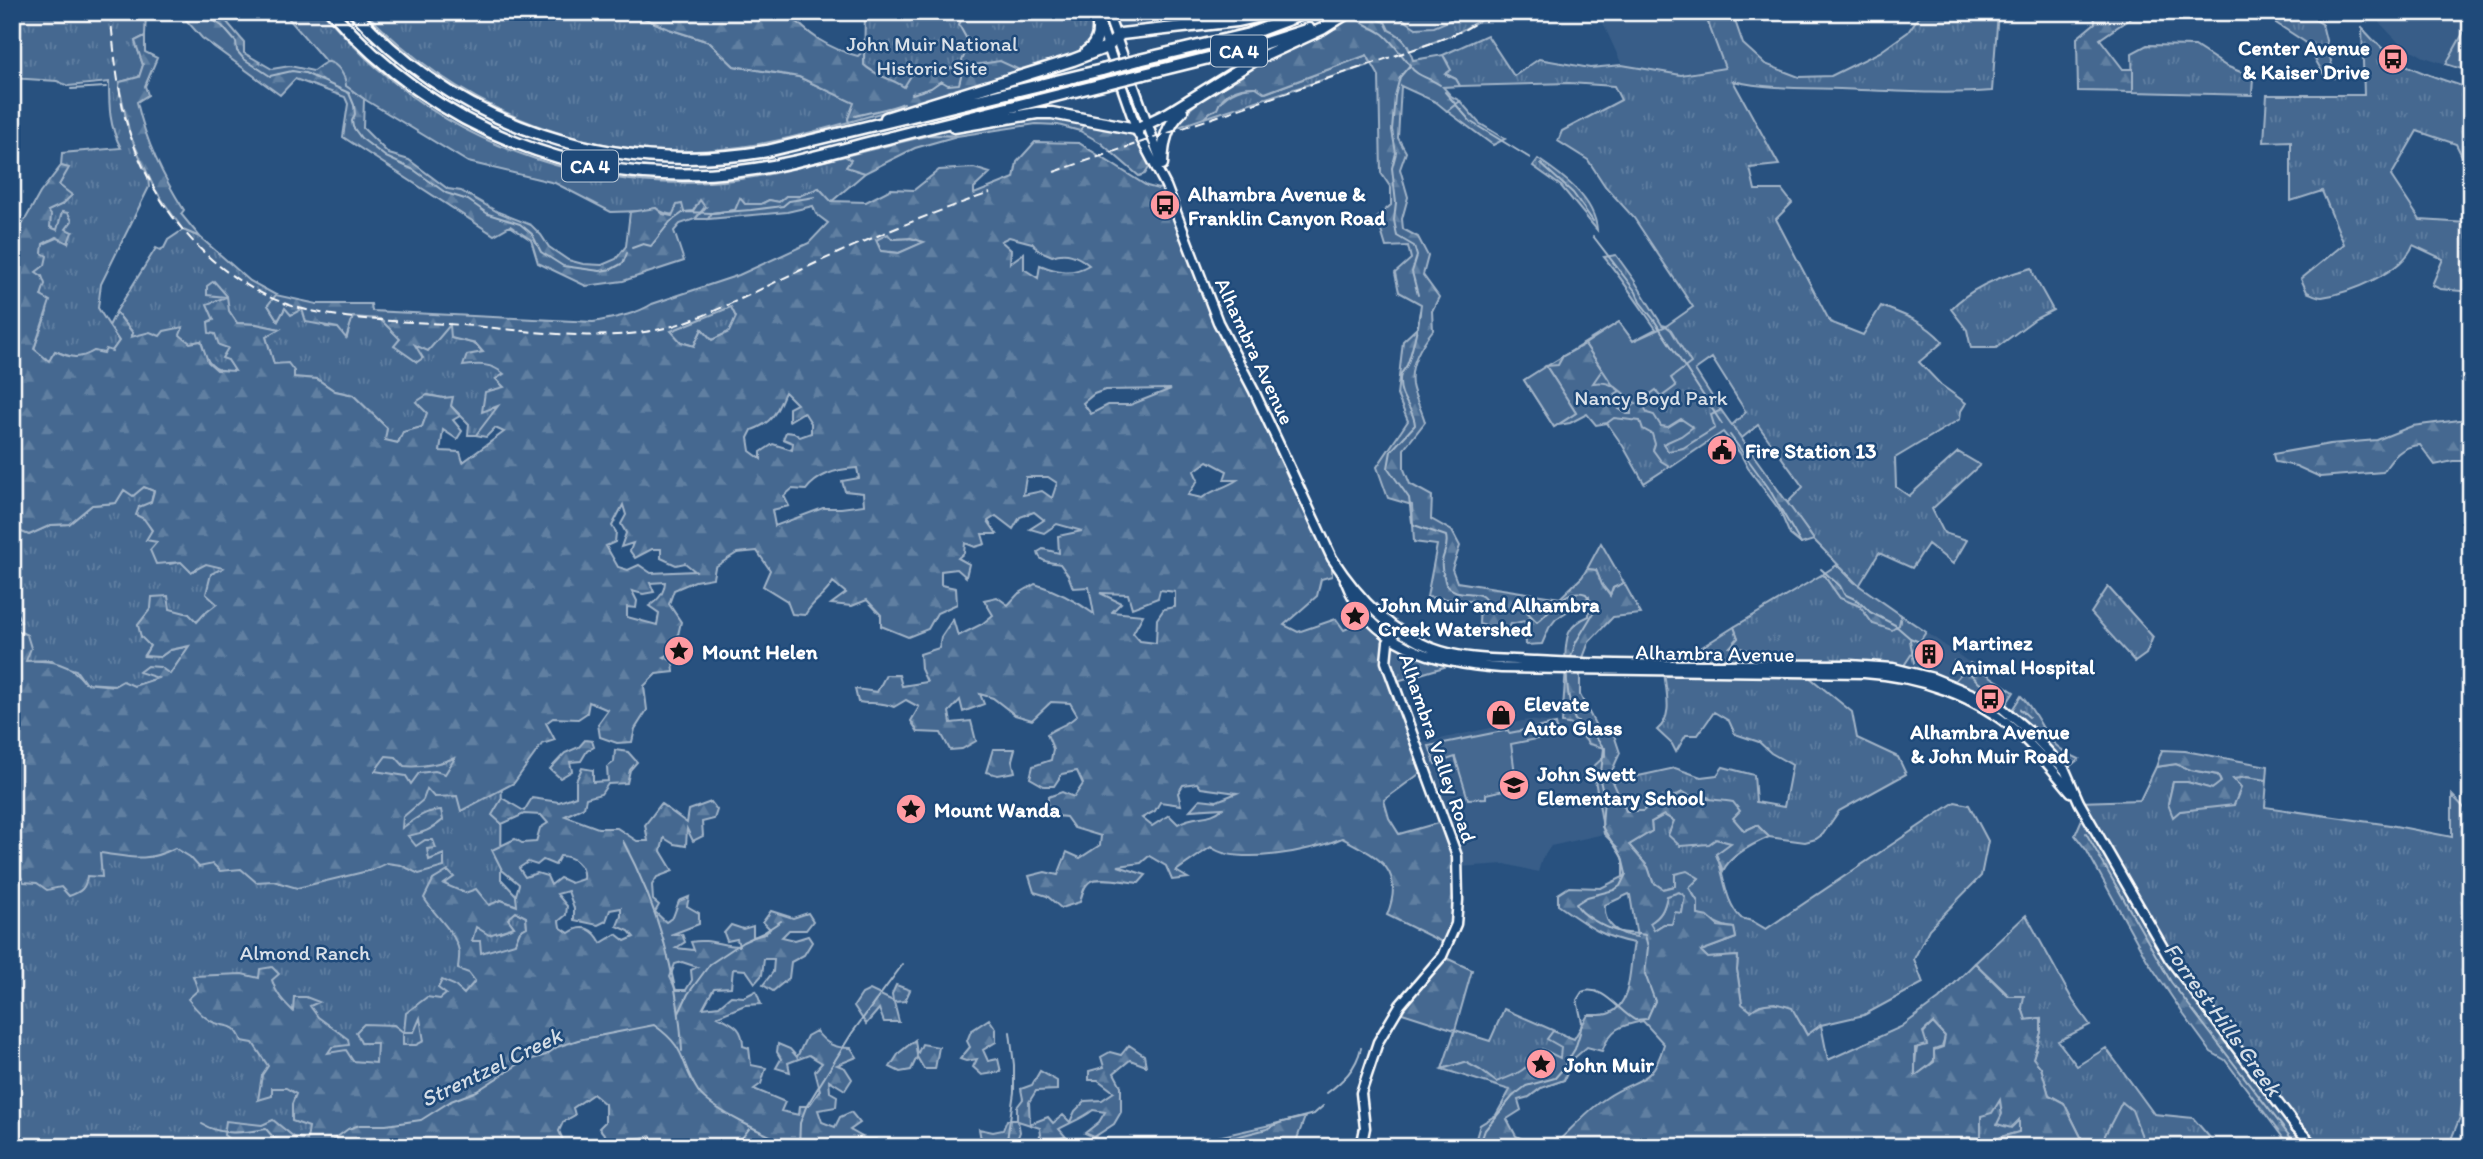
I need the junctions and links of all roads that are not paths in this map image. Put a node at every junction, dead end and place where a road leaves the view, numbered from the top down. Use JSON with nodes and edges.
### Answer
{"nodes":[{"id":1,"x":332,"y":12,"type":"edge"},
{"id":2,"x":354,"y":12,"type":"edge"},
{"id":3,"x":1280,"y":12,"type":"edge"},
{"id":4,"x":1308,"y":12,"type":"edge"},
{"id":5,"x":1349,"y":12,"type":"edge"},
{"id":6,"x":1100,"y":13,"type":"edge"},
{"id":7,"x":1332,"y":21,"type":"junction"},
{"id":8,"x":1117,"y":38,"type":"junction"},
{"id":9,"x":1107,"y":47,"type":"junction"},
{"id":10,"x":1073,"y":60,"type":"junction"},
{"id":11,"x":1196,"y":96,"type":"junction"},
{"id":12,"x":1147,"y":124,"type":"junction"},
{"id":13,"x":1136,"y":129,"type":"junction"},
{"id":14,"x":833,"y":137,"type":"junction"},
{"id":15,"x":892,"y":137,"type":"junction"},
{"id":16,"x":1162,"y":164,"type":"junction"},
{"id":17,"x":1163,"y":177,"type":"junction"},
{"id":18,"x":1394,"y":634,"type":"junction"},
{"id":19,"x":1362,"y":1147,"type":"edge"},
{"id":20,"x":2315,"y":1147,"type":"edge"}],
"edges":[{"from":1,"to":15,"type":"highway","number":"CA 4"},
{"from":2,"to":14,"type":"highway","number":"CA 4"},
{"from":3,"to":8,"type":"highway"},
{"from":4,"to":14,"type":"highway","number":"CA 4","bridge":true},
{"from":5,"to":7,"type":"highway","number":"CA 4"},
{"from":6,"to":8,"type":"main road","name":"Alhambra Avenue"},
{"from":6,"to":9,"type":"main road","name":"Alhambra Avenue"},
{"from":6,"to":10,"type":"highway"},
{"from":7,"to":11,"type":"highway"},
{"from":7,"to":15,"type":"highway","number":"CA 4","bridge":true},
{"from":8,"to":9,"type":"highway"},
{"from":8,"to":12,"type":"main road","name":"Alhambra Avenue"},
{"from":9,"to":10,"type":"highway"},
{"from":9,"to":13,"type":"main road","name":"Alhambra Avenue"},
{"from":10,"to":14,"type":"highway"},
{"from":11,"to":12,"type":"highway"},
{"from":11,"to":16,"type":"highway"},
{"from":12,"to":13,"type":"highway"},
{"from":12,"to":16,"type":"main road","name":"Alhambra Avenue"},
{"from":13,"to":15,"type":"highway"},
{"from":13,"to":17,"type":"main road","name":"Alhambra Avenue"},
{"from":16,"to":17,"type":"main road","name":"Alhambra Avenue"},
{"from":17,"to":18,"type":"main road","name":"Alhambra Avenue"},
{"from":18,"to":19,"type":"main road","name":"Alhambra Valley Road"},
{"from":18,"to":20,"type":"main road","name":"Alhambra Avenue"}]}
